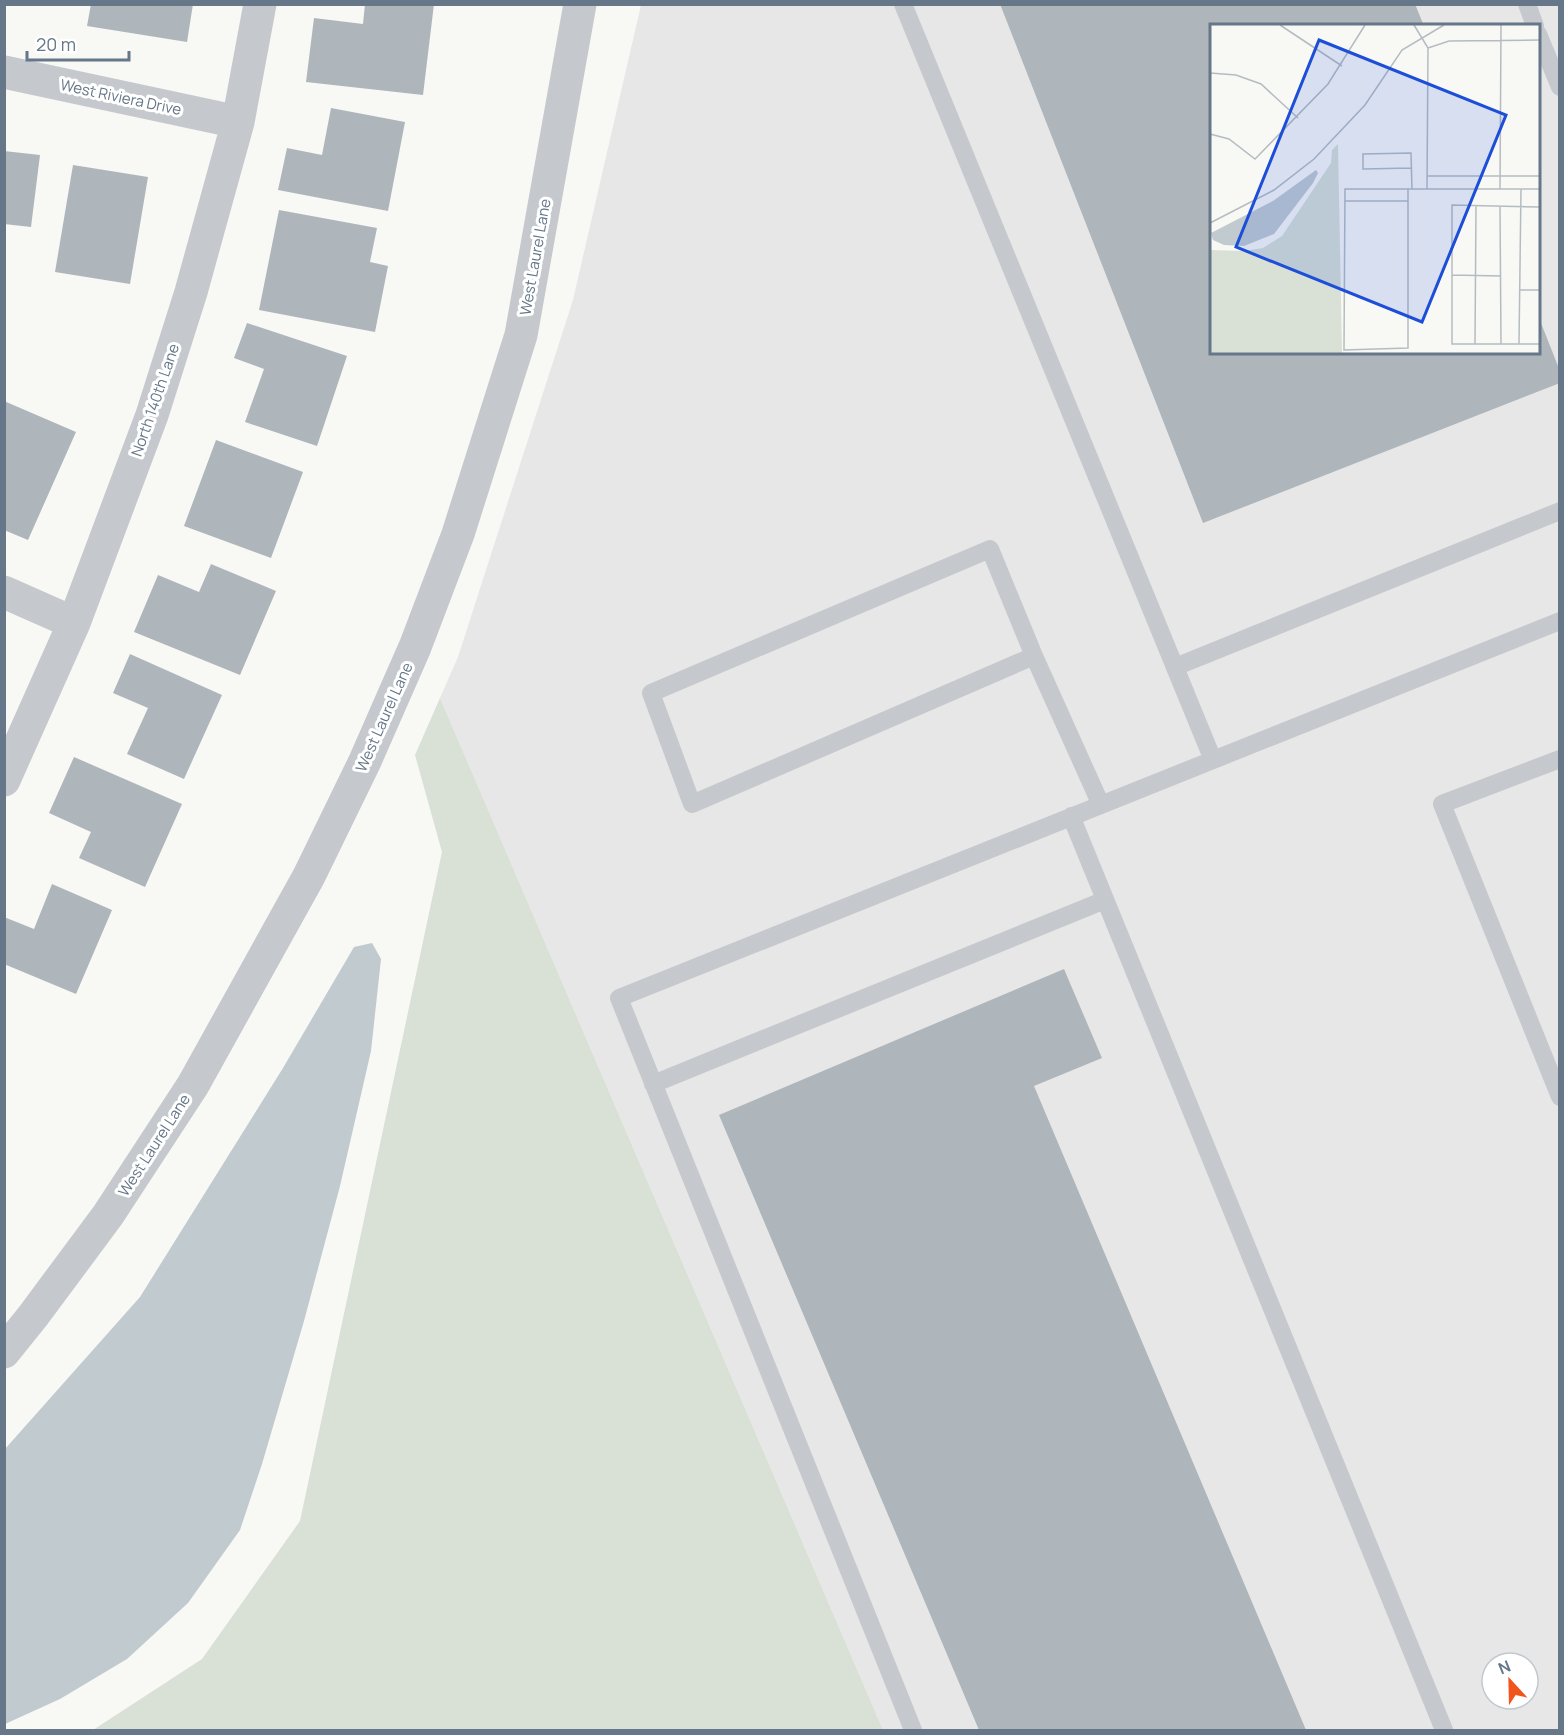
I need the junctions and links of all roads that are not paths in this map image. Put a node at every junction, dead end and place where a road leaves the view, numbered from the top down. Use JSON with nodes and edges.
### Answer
{"nodes":[{"id":1,"x":260,"y":4,"type":"edge"},
{"id":2,"x":580,"y":4,"type":"edge"},
{"id":3,"x":903,"y":4,"type":"edge"},
{"id":4,"x":1527,"y":4,"type":"edge"},
{"id":5,"x":1534,"y":24,"type":"edge"},
{"id":6,"x":1540,"y":37,"type":"edge"},
{"id":7,"x":4,"y":72,"type":"edge"},
{"id":8,"x":1560,"y":87,"type":"edge"},
{"id":9,"x":238,"y":122,"type":"junction"},
{"id":10,"x":1560,"y":511,"type":"edge"},
{"id":11,"x":4,"y":592,"type":"edge"},
{"id":12,"x":1560,"y":621,"type":"edge"},
{"id":13,"x":74,"y":623,"type":"junction"},
{"id":14,"x":1034,"y":656,"type":"junction"},
{"id":15,"x":1175,"y":667,"type":"junction"},
{"id":16,"x":1560,"y":759,"type":"edge"},
{"id":17,"x":1213,"y":760,"type":"junction"},
{"id":18,"x":4,"y":780,"type":"edge"},
{"id":19,"x":1101,"y":805,"type":"junction"},
{"id":20,"x":1071,"y":816,"type":"junction"},
{"id":21,"x":1105,"y":900,"type":"junction"},
{"id":22,"x":653,"y":1084,"type":"junction"},
{"id":23,"x":1560,"y":1097,"type":"edge"},
{"id":24,"x":4,"y":1352,"type":"edge"},
{"id":25,"x":913,"y":1731,"type":"edge"},
{"id":26,"x":1444,"y":1731,"type":"edge"}],
"edges":[{"from":1,"to":9,"type":"street","name":"North 140th Lane"},
{"from":2,"to":24,"type":"street","name":"West Laurel Lane"},
{"from":3,"to":15,"type":"lane"},
{"from":4,"to":5,"type":"lane"},
{"from":6,"to":8,"type":"lane"},
{"from":7,"to":9,"type":"street","name":"West Riviera Drive"},
{"from":9,"to":13,"type":"street","name":"North 140th Lane"},
{"from":10,"to":15,"type":"lane"},
{"from":11,"to":13,"type":"street"},
{"from":12,"to":17,"type":"lane"},
{"from":13,"to":18,"type":"street","name":"North 140th Lane"},
{"from":14,"to":14,"type":"lane"},
{"from":14,"to":19,"type":"lane"},
{"from":15,"to":17,"type":"lane"},
{"from":16,"to":23,"type":"lane"},
{"from":17,"to":19,"type":"lane"},
{"from":19,"to":20,"type":"lane"},
{"from":20,"to":21,"type":"lane"},
{"from":20,"to":22,"type":"lane"},
{"from":21,"to":22,"type":"lane"},
{"from":21,"to":26,"type":"lane"},
{"from":22,"to":25,"type":"lane"}]}
